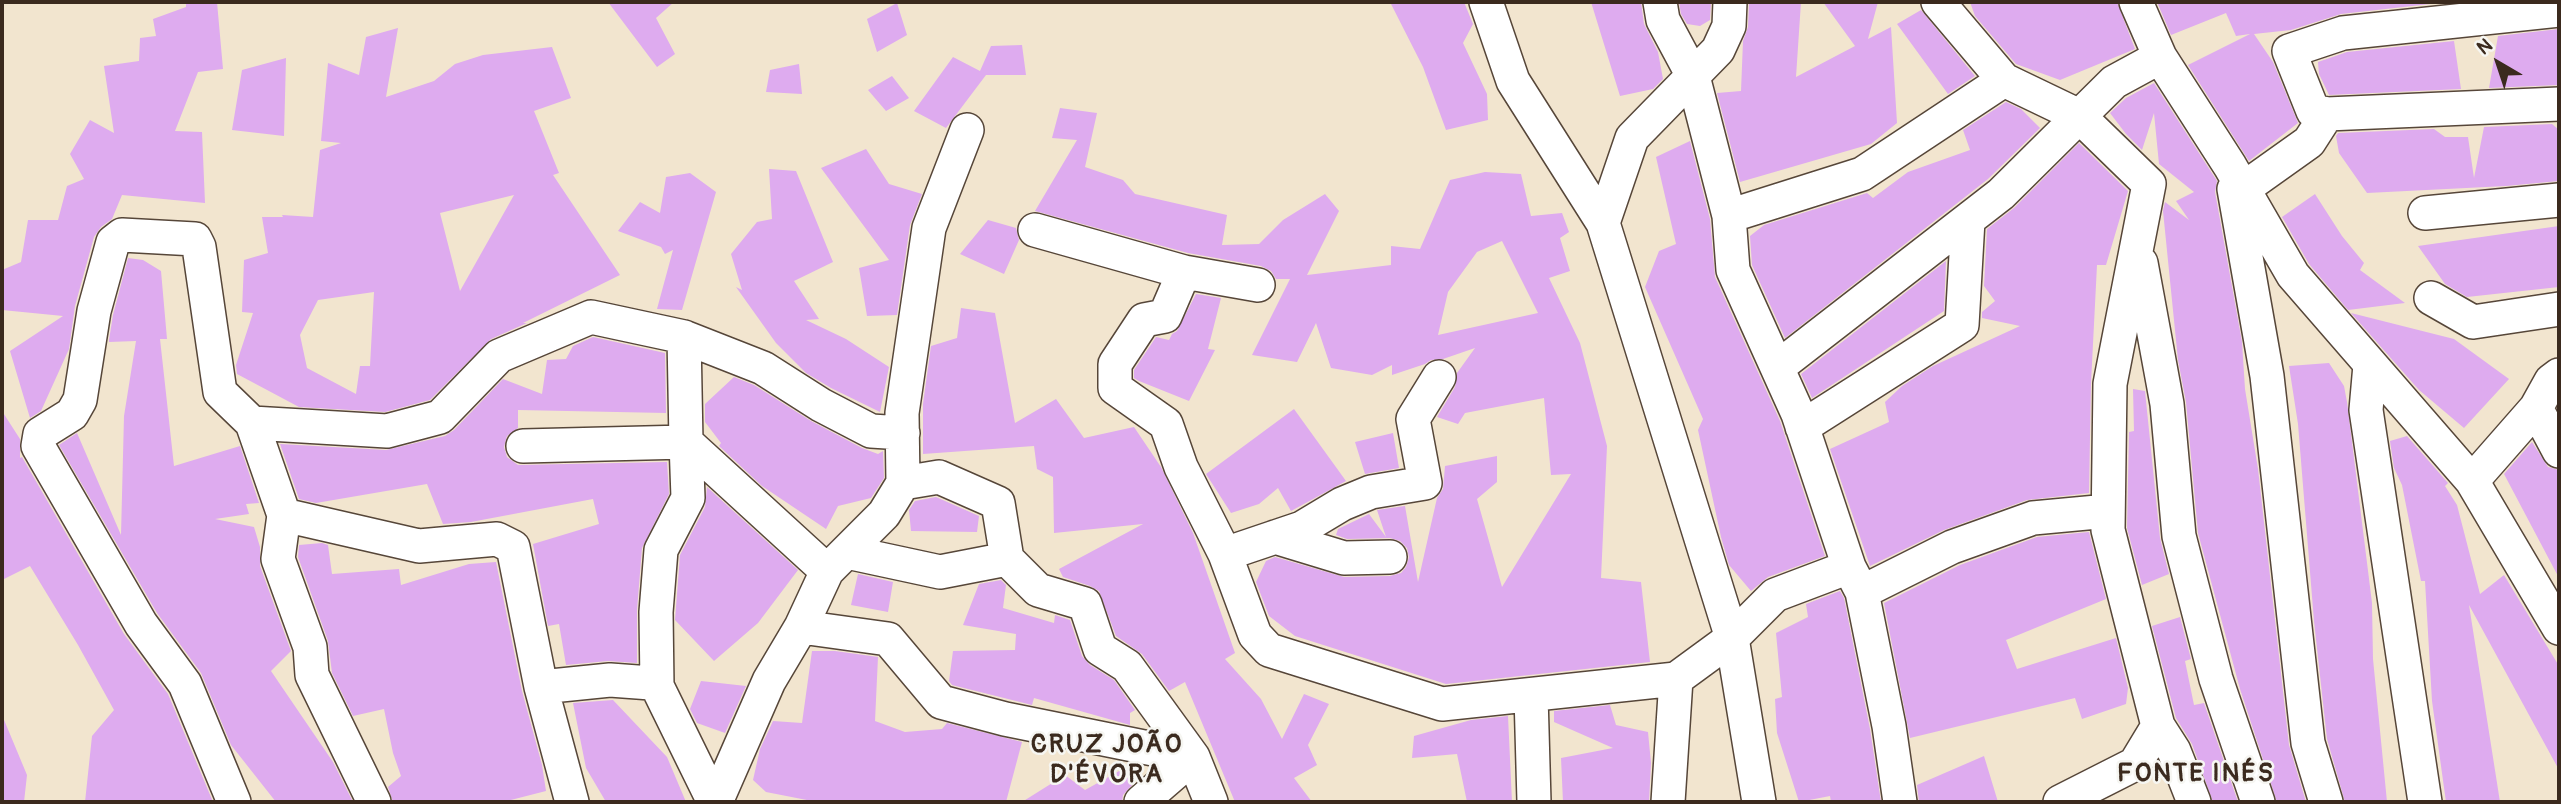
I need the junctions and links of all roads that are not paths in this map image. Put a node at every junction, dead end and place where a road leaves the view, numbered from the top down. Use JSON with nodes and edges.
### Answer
{"nodes":[{"id":1,"x":1486,"y":2,"type":"edge"},
{"id":2,"x":1660,"y":2,"type":"edge"},
{"id":3,"x":1730,"y":2,"type":"edge"},
{"id":4,"x":1938,"y":2,"type":"edge"},
{"id":5,"x":2136,"y":2,"type":"edge"},
{"id":6,"x":2559,"y":10,"type":"edge"},
{"id":7,"x":2160,"y":57,"type":"junction"},
{"id":8,"x":1693,"y":76,"type":"junction"},
{"id":9,"x":2004,"y":80,"type":"junction"},
{"id":10,"x":2559,"y":104,"type":"edge"},
{"id":11,"x":2327,"y":114,"type":"junction"},
{"id":12,"x":2079,"y":116,"type":"junction"},
{"id":13,"x":967,"y":130,"type":"dead end"},
{"id":14,"x":2236,"y":177,"type":"junction"},
{"id":15,"x":2559,"y":200,"type":"edge"},
{"id":16,"x":2425,"y":213,"type":"dead end"},
{"id":17,"x":1730,"y":216,"type":"junction"},
{"id":18,"x":1968,"y":220,"type":"junction"},
{"id":19,"x":1603,"y":223,"type":"junction"},
{"id":20,"x":1035,"y":230,"type":"dead end"},
{"id":21,"x":2137,"y":244,"type":"junction"},
{"id":22,"x":1184,"y":272,"type":"junction"},
{"id":23,"x":1258,"y":285,"type":"dead end"},
{"id":24,"x":2431,"y":298,"type":"dead end"},
{"id":25,"x":2559,"y":309,"type":"edge"},
{"id":26,"x":684,"y":337,"type":"junction"},
{"id":27,"x":2370,"y":365,"type":"junction"},
{"id":28,"x":1778,"y":367,"type":"junction"},
{"id":29,"x":2559,"y":375,"type":"edge"},
{"id":30,"x":1439,"y":377,"type":"dead end"},
{"id":31,"x":2536,"y":408,"type":"junction"},
{"id":32,"x":252,"y":423,"type":"junction"},
{"id":33,"x":1802,"y":427,"type":"junction"},
{"id":34,"x":902,"y":433,"type":"junction"},
{"id":35,"x":686,"y":442,"type":"junction"},
{"id":36,"x":523,"y":446,"type":"dead end"},
{"id":37,"x":2559,"y":451,"type":"edge"},
{"id":38,"x":2472,"y":481,"type":"junction"},
{"id":39,"x":903,"y":483,"type":"junction"},
{"id":40,"x":2108,"y":511,"type":"junction"},
{"id":41,"x":284,"y":515,"type":"junction"},
{"id":42,"x":1275,"y":537,"type":"junction"},
{"id":43,"x":1225,"y":554,"type":"junction"},
{"id":44,"x":1390,"y":557,"type":"dead end"},
{"id":45,"x":1007,"y":559,"type":"junction"},
{"id":46,"x":837,"y":561,"type":"junction"},
{"id":47,"x":1856,"y":580,"type":"junction"},
{"id":48,"x":800,"y":627,"type":"junction"},
{"id":49,"x":2559,"y":628,"type":"edge"},
{"id":50,"x":1732,"y":638,"type":"junction"},
{"id":51,"x":1676,"y":679,"type":"junction"},
{"id":52,"x":657,"y":686,"type":"junction"},
{"id":53,"x":541,"y":687,"type":"junction"},
{"id":54,"x":1531,"y":695,"type":"junction"},
{"id":55,"x":2158,"y":726,"type":"junction"},
{"id":56,"x":1193,"y":757,"type":"junction"},
{"id":57,"x":234,"y":802,"type":"edge"},
{"id":58,"x":374,"y":802,"type":"edge"},
{"id":59,"x":572,"y":802,"type":"edge"},
{"id":60,"x":715,"y":802,"type":"edge"},
{"id":61,"x":1141,"y":802,"type":"edge"},
{"id":62,"x":1211,"y":802,"type":"edge"},
{"id":63,"x":1534,"y":802,"type":"edge"},
{"id":64,"x":1668,"y":802,"type":"edge"},
{"id":65,"x":1759,"y":802,"type":"edge"},
{"id":66,"x":1900,"y":802,"type":"edge"},
{"id":67,"x":2060,"y":802,"type":"edge"},
{"id":68,"x":2194,"y":802,"type":"edge"},
{"id":69,"x":2258,"y":802,"type":"edge"},
{"id":70,"x":2326,"y":802,"type":"edge"},
{"id":71,"x":2425,"y":802,"type":"edge"}],
"edges":[{"from":1,"to":19,"type":"street"},
{"from":2,"to":8,"type":"street"},
{"from":3,"to":8,"type":"street"},
{"from":4,"to":9,"type":"street"},
{"from":5,"to":7,"type":"street"},
{"from":6,"to":11,"type":"street"},
{"from":7,"to":12,"type":"street"},
{"from":7,"to":14,"type":"street"},
{"from":8,"to":17,"type":"street"},
{"from":8,"to":19,"type":"street"},
{"from":9,"to":12,"type":"street"},
{"from":9,"to":17,"type":"street"},
{"from":10,"to":11,"type":"street"},
{"from":11,"to":14,"type":"street"},
{"from":12,"to":18,"type":"street"},
{"from":12,"to":21,"type":"street"},
{"from":13,"to":34,"type":"street"},
{"from":14,"to":27,"type":"street"},
{"from":14,"to":70,"type":"street"},
{"from":15,"to":16,"type":"street"},
{"from":17,"to":28,"type":"street"},
{"from":18,"to":28,"type":"street"},
{"from":18,"to":33,"type":"street"},
{"from":19,"to":50,"type":"street"},
{"from":20,"to":22,"type":"street"},
{"from":21,"to":40,"type":"street"},
{"from":21,"to":69,"type":"street"},
{"from":22,"to":23,"type":"street"},
{"from":22,"to":43,"type":"street"},
{"from":24,"to":25,"type":"street"},
{"from":26,"to":32,"type":"street"},
{"from":26,"to":34,"type":"street"},
{"from":26,"to":35,"type":"street"},
{"from":27,"to":38,"type":"street"},
{"from":27,"to":71,"type":"street"},
{"from":28,"to":33,"type":"street"},
{"from":29,"to":31,"type":"street"},
{"from":30,"to":42,"type":"street"},
{"from":31,"to":37,"type":"street"},
{"from":31,"to":38,"type":"street"},
{"from":32,"to":41,"type":"street"},
{"from":32,"to":57,"type":"street"},
{"from":33,"to":47,"type":"street"},
{"from":34,"to":39,"type":"street"},
{"from":35,"to":36,"type":"street"},
{"from":35,"to":46,"type":"street"},
{"from":35,"to":52,"type":"street"},
{"from":38,"to":49,"type":"street"},
{"from":39,"to":45,"type":"street"},
{"from":39,"to":46,"type":"street"},
{"from":40,"to":47,"type":"street"},
{"from":40,"to":55,"type":"street"},
{"from":41,"to":53,"type":"street"},
{"from":41,"to":58,"type":"street"},
{"from":42,"to":43,"type":"street"},
{"from":42,"to":44,"type":"street"},
{"from":43,"to":54,"type":"street"},
{"from":45,"to":46,"type":"street"},
{"from":45,"to":56,"type":"street"},
{"from":46,"to":48,"type":"street"},
{"from":47,"to":50,"type":"street"},
{"from":47,"to":66,"type":"street"},
{"from":48,"to":56,"type":"street"},
{"from":48,"to":60,"type":"street"},
{"from":50,"to":51,"type":"street"},
{"from":50,"to":65,"type":"street"},
{"from":51,"to":54,"type":"street"},
{"from":51,"to":64,"type":"street"},
{"from":52,"to":53,"type":"street"},
{"from":52,"to":60,"type":"street"},
{"from":53,"to":59,"type":"street"},
{"from":54,"to":63,"type":"street"},
{"from":55,"to":67,"type":"street"},
{"from":55,"to":68,"type":"street"},
{"from":56,"to":61,"type":"street"},
{"from":56,"to":62,"type":"street"}]}
